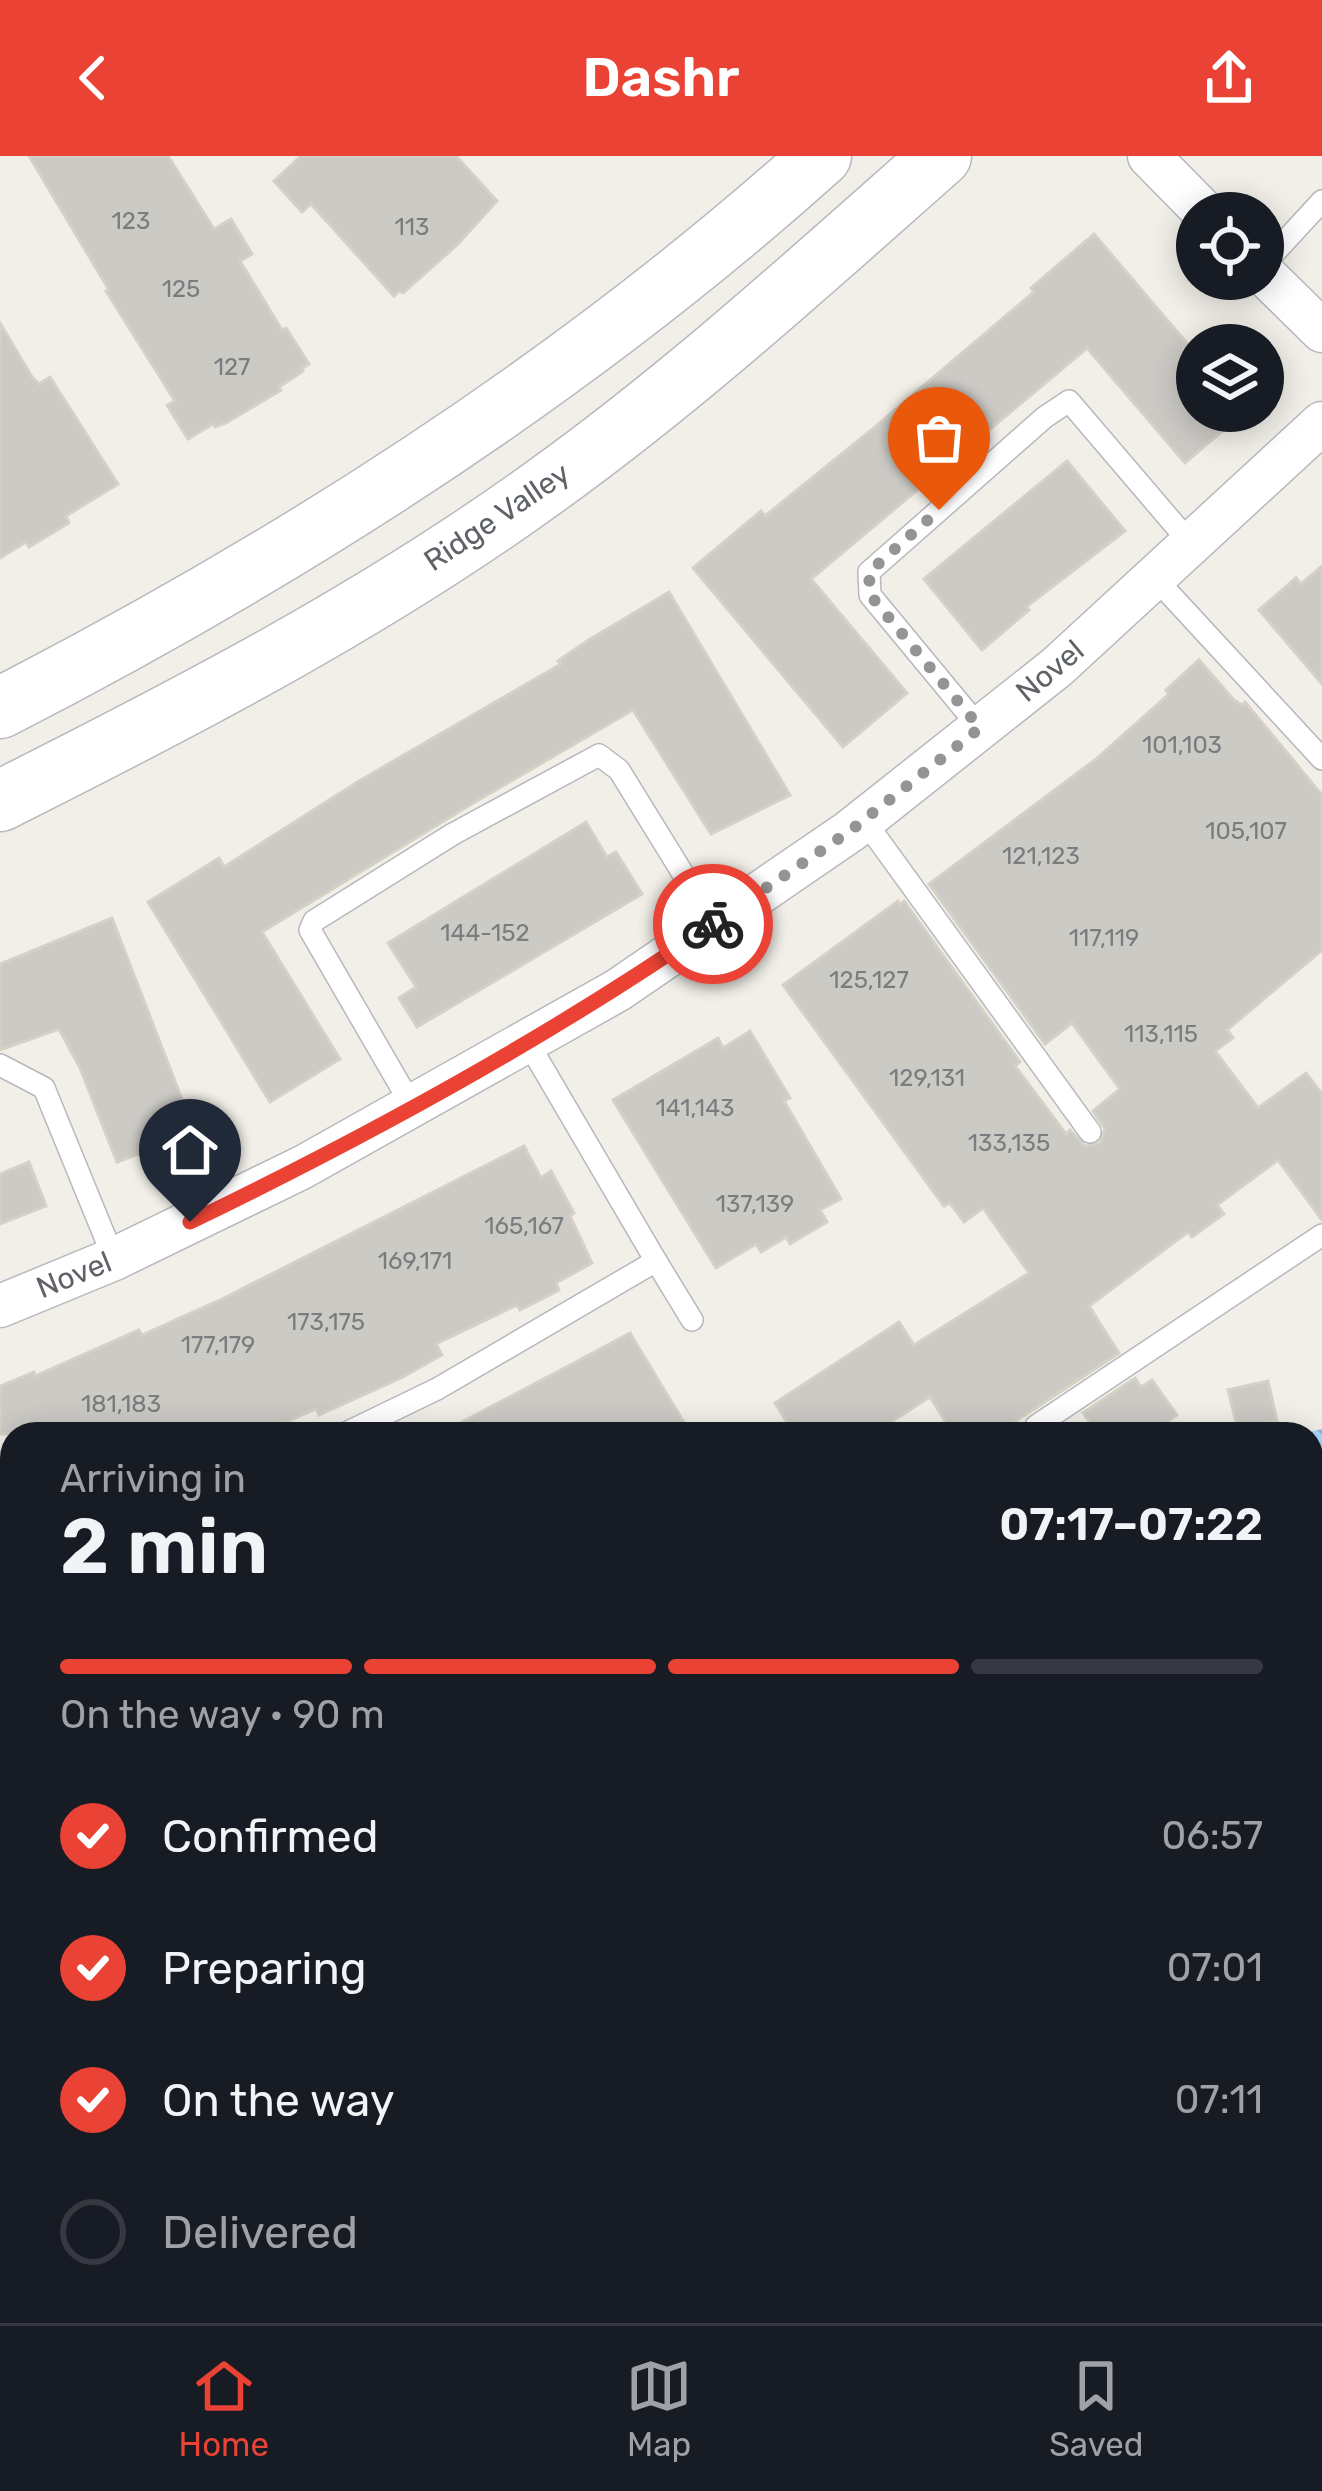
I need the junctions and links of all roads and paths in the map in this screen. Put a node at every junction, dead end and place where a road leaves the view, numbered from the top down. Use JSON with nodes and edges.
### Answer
{"nodes":[{"id":1,"x":820,"y":156,"type":"edge"},
{"id":2,"x":941,"y":156,"type":"edge"},
{"id":3,"x":1149,"y":156,"type":"edge"},
{"id":4,"x":1184,"y":192,"type":"edge"},
{"id":5,"x":1322,"y":201,"type":"edge"},
{"id":6,"x":1284,"y":245,"type":"edge"},
{"id":7,"x":1284,"y":291,"type":"edge"},
{"id":8,"x":1322,"y":331,"type":"edge"},
{"id":9,"x":1322,"y":423,"type":"edge"},
{"id":10,"x":1191,"y":544,"type":"junction"},
{"id":11,"x":1155,"y":578,"type":"junction"},
{"id":12,"x":0,"y":708,"type":"edge"},
{"id":13,"x":980,"y":728,"type":"junction"},
{"id":14,"x":1322,"y":759,"type":"edge"},
{"id":15,"x":0,"y":800,"type":"edge"},
{"id":16,"x":864,"y":820,"type":"junction"},
{"id":17,"x":714,"y":924,"type":"junction"},
{"id":18,"x":527,"y":1041,"type":"junction"},
{"id":19,"x":0,"y":1065,"type":"edge"},
{"id":20,"x":412,"y":1106,"type":"junction"},
{"id":21,"x":1090,"y":1132,"type":"dead end"},
{"id":22,"x":1322,"y":1235,"type":"edge"},
{"id":23,"x":114,"y":1259,"type":"junction"},
{"id":24,"x":656,"y":1261,"type":"junction"},
{"id":25,"x":0,"y":1306,"type":"edge"},
{"id":26,"x":692,"y":1320,"type":"dead end"},
{"id":27,"x":369,"y":1422,"type":"edge"},
{"id":28,"x":1042,"y":1422,"type":"edge"}],
"edges":[{"from":1,"to":12,"type":"main road"},
{"from":2,"to":15,"type":"main road","name":"Ridge Valley"},
{"from":3,"to":4,"type":"street"},
{"from":5,"to":6,"type":"lane"},
{"from":7,"to":8,"type":"street"},
{"from":9,"to":10,"type":"street","name":"Novel"},
{"from":10,"to":11,"type":"street","name":"Novel"},
{"from":10,"to":13,"type":"lane"},
{"from":11,"to":13,"type":"street","name":"Novel"},
{"from":11,"to":14,"type":"lane"},
{"from":13,"to":16,"type":"street","name":"Novel"},
{"from":16,"to":17,"type":"street","name":"Novel"},
{"from":16,"to":21,"type":"lane"},
{"from":17,"to":18,"type":"street","name":"Novel"},
{"from":17,"to":20,"type":"lane"},
{"from":18,"to":20,"type":"street","name":"Novel"},
{"from":18,"to":24,"type":"lane"},
{"from":19,"to":23,"type":"lane"},
{"from":20,"to":23,"type":"street","name":"Novel"},
{"from":22,"to":28,"type":"lane"},
{"from":23,"to":25,"type":"street","name":"Novel"},
{"from":24,"to":26,"type":"lane"},
{"from":24,"to":27,"type":"lane"}]}
